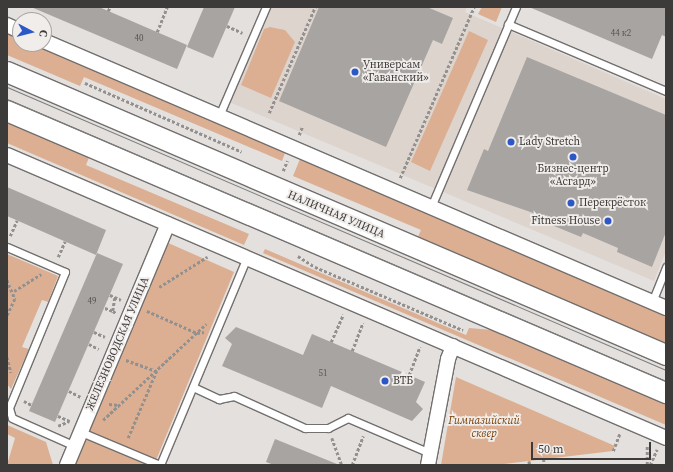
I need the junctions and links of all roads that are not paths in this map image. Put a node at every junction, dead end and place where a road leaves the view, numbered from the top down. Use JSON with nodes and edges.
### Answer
{"nodes":[{"id":1,"x":266,"y":7,"type":"edge"},
{"id":2,"x":516,"y":7,"type":"edge"},
{"id":3,"x":508,"y":24,"type":"junction"},
{"id":4,"x":52,"y":44,"type":"edge"},
{"id":5,"x":7,"y":72,"type":"edge"},
{"id":6,"x":666,"y":91,"type":"edge"},
{"id":7,"x":7,"y":110,"type":"edge"},
{"id":8,"x":219,"y":116,"type":"junction"},
{"id":9,"x":7,"y":155,"type":"edge"},
{"id":10,"x":431,"y":207,"type":"junction"},
{"id":11,"x":168,"y":224,"type":"junction"},
{"id":12,"x":7,"y":247,"type":"edge"},
{"id":13,"x":247,"y":258,"type":"junction"},
{"id":14,"x":666,"y":267,"type":"edge"},
{"id":15,"x":652,"y":302,"type":"junction"},
{"id":16,"x":666,"y":308,"type":"edge"},
{"id":17,"x":453,"y":346,"type":"junction"},
{"id":18,"x":666,"y":355,"type":"edge"},
{"id":19,"x":193,"y":388,"type":"junction"},
{"id":20,"x":7,"y":390,"type":"edge"},
{"id":21,"x":666,"y":394,"type":"edge"},
{"id":22,"x":12,"y":397,"type":"junction"},
{"id":23,"x":81,"y":432,"type":"junction"},
{"id":24,"x":666,"y":438,"type":"edge"},
{"id":25,"x":75,"y":446,"type":"junction"},
{"id":26,"x":429,"y":459,"type":"edge"},
{"id":27,"x":67,"y":465,"type":"edge"},
{"id":28,"x":160,"y":465,"type":"edge"}],
"edges":[{"from":1,"to":8,"type":"lane"},
{"from":2,"to":3,"type":"lane"},
{"from":3,"to":6,"type":"lane"},
{"from":3,"to":10,"type":"lane"},
{"from":4,"to":8,"type":"street"},
{"from":5,"to":18,"type":"main road","name":"НАЛИЧНАЯ УЛИЦА"},
{"from":7,"to":21,"type":"main road"},
{"from":8,"to":10,"type":"street"},
{"from":9,"to":11,"type":"street"},
{"from":10,"to":15,"type":"street"},
{"from":11,"to":13,"type":"street"},
{"from":11,"to":23,"type":"street","name":"ЖЕЛЕЗНОВОДСКАЯ УЛИЦА"},
{"from":12,"to":22,"type":"lane"},
{"from":13,"to":17,"type":"street"},
{"from":13,"to":19,"type":"lane"},
{"from":14,"to":15,"type":"lane"},
{"from":15,"to":16,"type":"street"},
{"from":17,"to":24,"type":"street"},
{"from":17,"to":26,"type":"street"},
{"from":19,"to":26,"type":"lane"},
{"from":19,"to":28,"type":"lane"},
{"from":20,"to":22,"type":"lane"},
{"from":22,"to":25,"type":"lane"},
{"from":23,"to":25,"type":"street","name":"ЖЕЛЕЗНОВОДСКАЯ УЛИЦА"},
{"from":23,"to":28,"type":"lane"},
{"from":25,"to":27,"type":"street","name":"ЖЕЛЕЗНОВОДСКАЯ УЛИЦА"}]}
